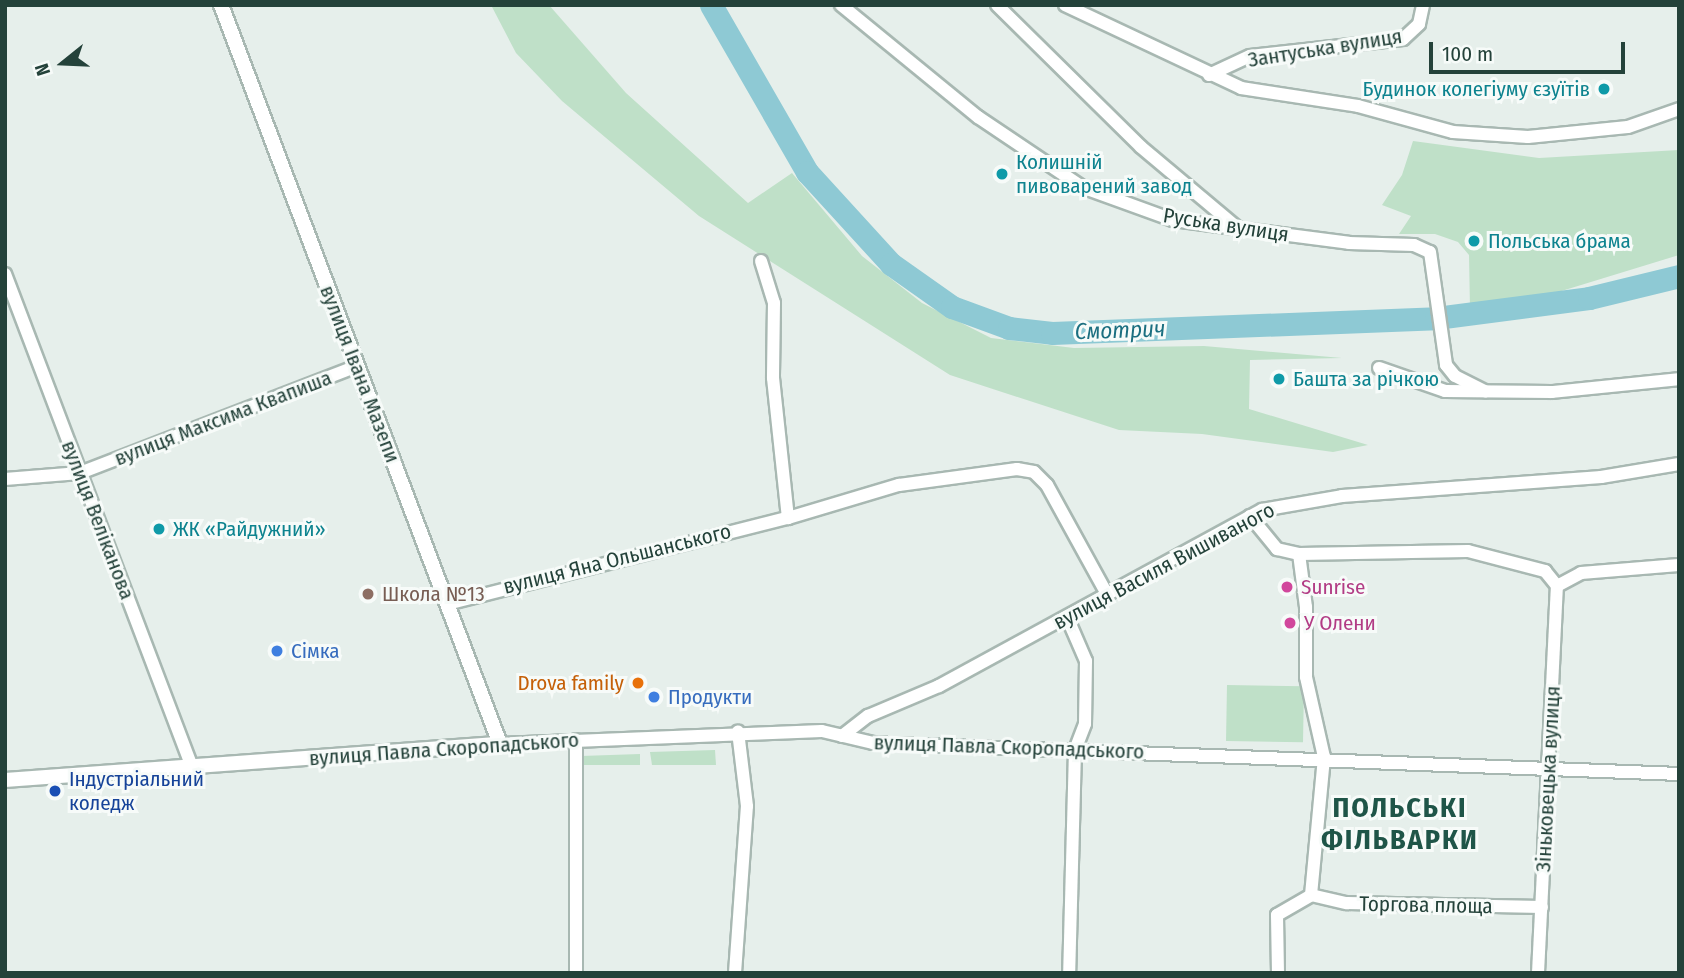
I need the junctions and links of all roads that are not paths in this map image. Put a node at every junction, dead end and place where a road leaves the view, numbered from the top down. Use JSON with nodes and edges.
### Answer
{"nodes":[{"id":1,"x":221,"y":5,"type":"edge"},
{"id":2,"x":841,"y":5,"type":"edge"},
{"id":3,"x":997,"y":5,"type":"edge"},
{"id":4,"x":1065,"y":5,"type":"edge"},
{"id":5,"x":1423,"y":5,"type":"edge"},
{"id":6,"x":1209,"y":75,"type":"junction"},
{"id":7,"x":1679,"y":109,"type":"edge"},
{"id":8,"x":1235,"y":226,"type":"junction"},
{"id":9,"x":761,"y":261,"type":"dead end"},
{"id":10,"x":5,"y":274,"type":"edge"},
{"id":11,"x":357,"y":366,"type":"junction"},
{"id":12,"x":1379,"y":368,"type":"dead end"},
{"id":13,"x":1679,"y":379,"type":"edge"},
{"id":14,"x":1485,"y":391,"type":"junction"},
{"id":15,"x":1679,"y":464,"type":"edge"},
{"id":16,"x":80,"y":473,"type":"junction"},
{"id":17,"x":5,"y":480,"type":"edge"},
{"id":18,"x":1250,"y":516,"type":"junction"},
{"id":19,"x":788,"y":518,"type":"junction"},
{"id":20,"x":1299,"y":554,"type":"junction"},
{"id":21,"x":1679,"y":565,"type":"edge"},
{"id":22,"x":1557,"y":586,"type":"junction"},
{"id":23,"x":1107,"y":594,"type":"junction"},
{"id":24,"x":447,"y":604,"type":"junction"},
{"id":25,"x":1067,"y":617,"type":"junction"},
{"id":26,"x":738,"y":732,"type":"junction"},
{"id":27,"x":842,"y":736,"type":"junction"},
{"id":28,"x":576,"y":740,"type":"junction"},
{"id":29,"x":500,"y":744,"type":"junction"},
{"id":30,"x":1075,"y":750,"type":"junction"},
{"id":31,"x":1324,"y":757,"type":"junction"},
{"id":32,"x":1549,"y":766,"type":"junction"},
{"id":33,"x":191,"y":767,"type":"junction"},
{"id":34,"x":1679,"y":774,"type":"edge"},
{"id":35,"x":5,"y":780,"type":"edge"},
{"id":36,"x":1311,"y":895,"type":"junction"},
{"id":37,"x":1542,"y":907,"type":"junction"},
{"id":38,"x":576,"y":973,"type":"edge"},
{"id":39,"x":735,"y":973,"type":"edge"},
{"id":40,"x":1069,"y":973,"type":"edge"},
{"id":41,"x":1278,"y":973,"type":"edge"},
{"id":42,"x":1538,"y":973,"type":"edge"}],
"edges":[{"from":1,"to":11,"type":"street","name":"вулиця Івана Мазепи"},
{"from":2,"to":8,"type":"street","name":"Руська вулиця"},
{"from":3,"to":8,"type":"street"},
{"from":4,"to":6,"type":"street"},
{"from":5,"to":6,"type":"street","name":"Зантуська вулиця"},
{"from":6,"to":7,"type":"street"},
{"from":8,"to":14,"type":"street","name":"Руська вулиця"},
{"from":9,"to":19,"type":"street"},
{"from":10,"to":16,"type":"street","name":"вулиця Веліканова"},
{"from":11,"to":16,"type":"street","name":"вулиця Максима Квапиша"},
{"from":11,"to":24,"type":"street","name":"вулиця Івана Мазепи"},
{"from":12,"to":14,"type":"street"},
{"from":13,"to":14,"type":"street"},
{"from":15,"to":18,"type":"street","name":"вулиця Василя Вишиваного"},
{"from":16,"to":17,"type":"street","name":"вулиця Максима Квапиша"},
{"from":16,"to":33,"type":"street","name":"вулиця Веліканова"},
{"from":18,"to":20,"type":"street"},
{"from":18,"to":23,"type":"street","name":"вулиця Василя Вишиваного"},
{"from":19,"to":23,"type":"street","name":"вулиця Яна Ольшанського"},
{"from":19,"to":24,"type":"street","name":"вулиця Яна Ольшанського"},
{"from":20,"to":22,"type":"street"},
{"from":20,"to":31,"type":"street"},
{"from":21,"to":22,"type":"street"},
{"from":22,"to":32,"type":"street","name":"Зіньковецька вулиця"},
{"from":23,"to":25,"type":"street","name":"вулиця Василя Вишиваного"},
{"from":24,"to":29,"type":"street","name":"вулиця Івана Мазепи"},
{"from":25,"to":27,"type":"street","name":"вулиця Василя Вишиваного"},
{"from":25,"to":30,"type":"street"},
{"from":26,"to":27,"type":"street","name":"вулиця Павла Скоропадського"},
{"from":26,"to":28,"type":"street","name":"вулиця Павла Скоропадського"},
{"from":26,"to":39,"type":"street"},
{"from":27,"to":30,"type":"street","name":"вулиця Павла Скоропадського"},
{"from":28,"to":29,"type":"street","name":"вулиця Павла Скоропадського"},
{"from":28,"to":38,"type":"street"},
{"from":29,"to":33,"type":"street","name":"вулиця Павла Скоропадського"},
{"from":30,"to":31,"type":"street","name":"вулиця Павла Скоропадського"},
{"from":30,"to":40,"type":"street"},
{"from":31,"to":32,"type":"street","name":"вулиця Павла Скоропадського"},
{"from":31,"to":36,"type":"street"},
{"from":32,"to":34,"type":"street","name":"вулиця Павла Скоропадського"},
{"from":32,"to":37,"type":"street","name":"Зіньковецька вулиця"},
{"from":33,"to":35,"type":"street","name":"вулиця Павла Скоропадського"},
{"from":36,"to":37,"type":"street","name":"Торгова площа"},
{"from":36,"to":41,"type":"street"},
{"from":37,"to":42,"type":"street","name":"Зіньковецька вулиця"}]}
